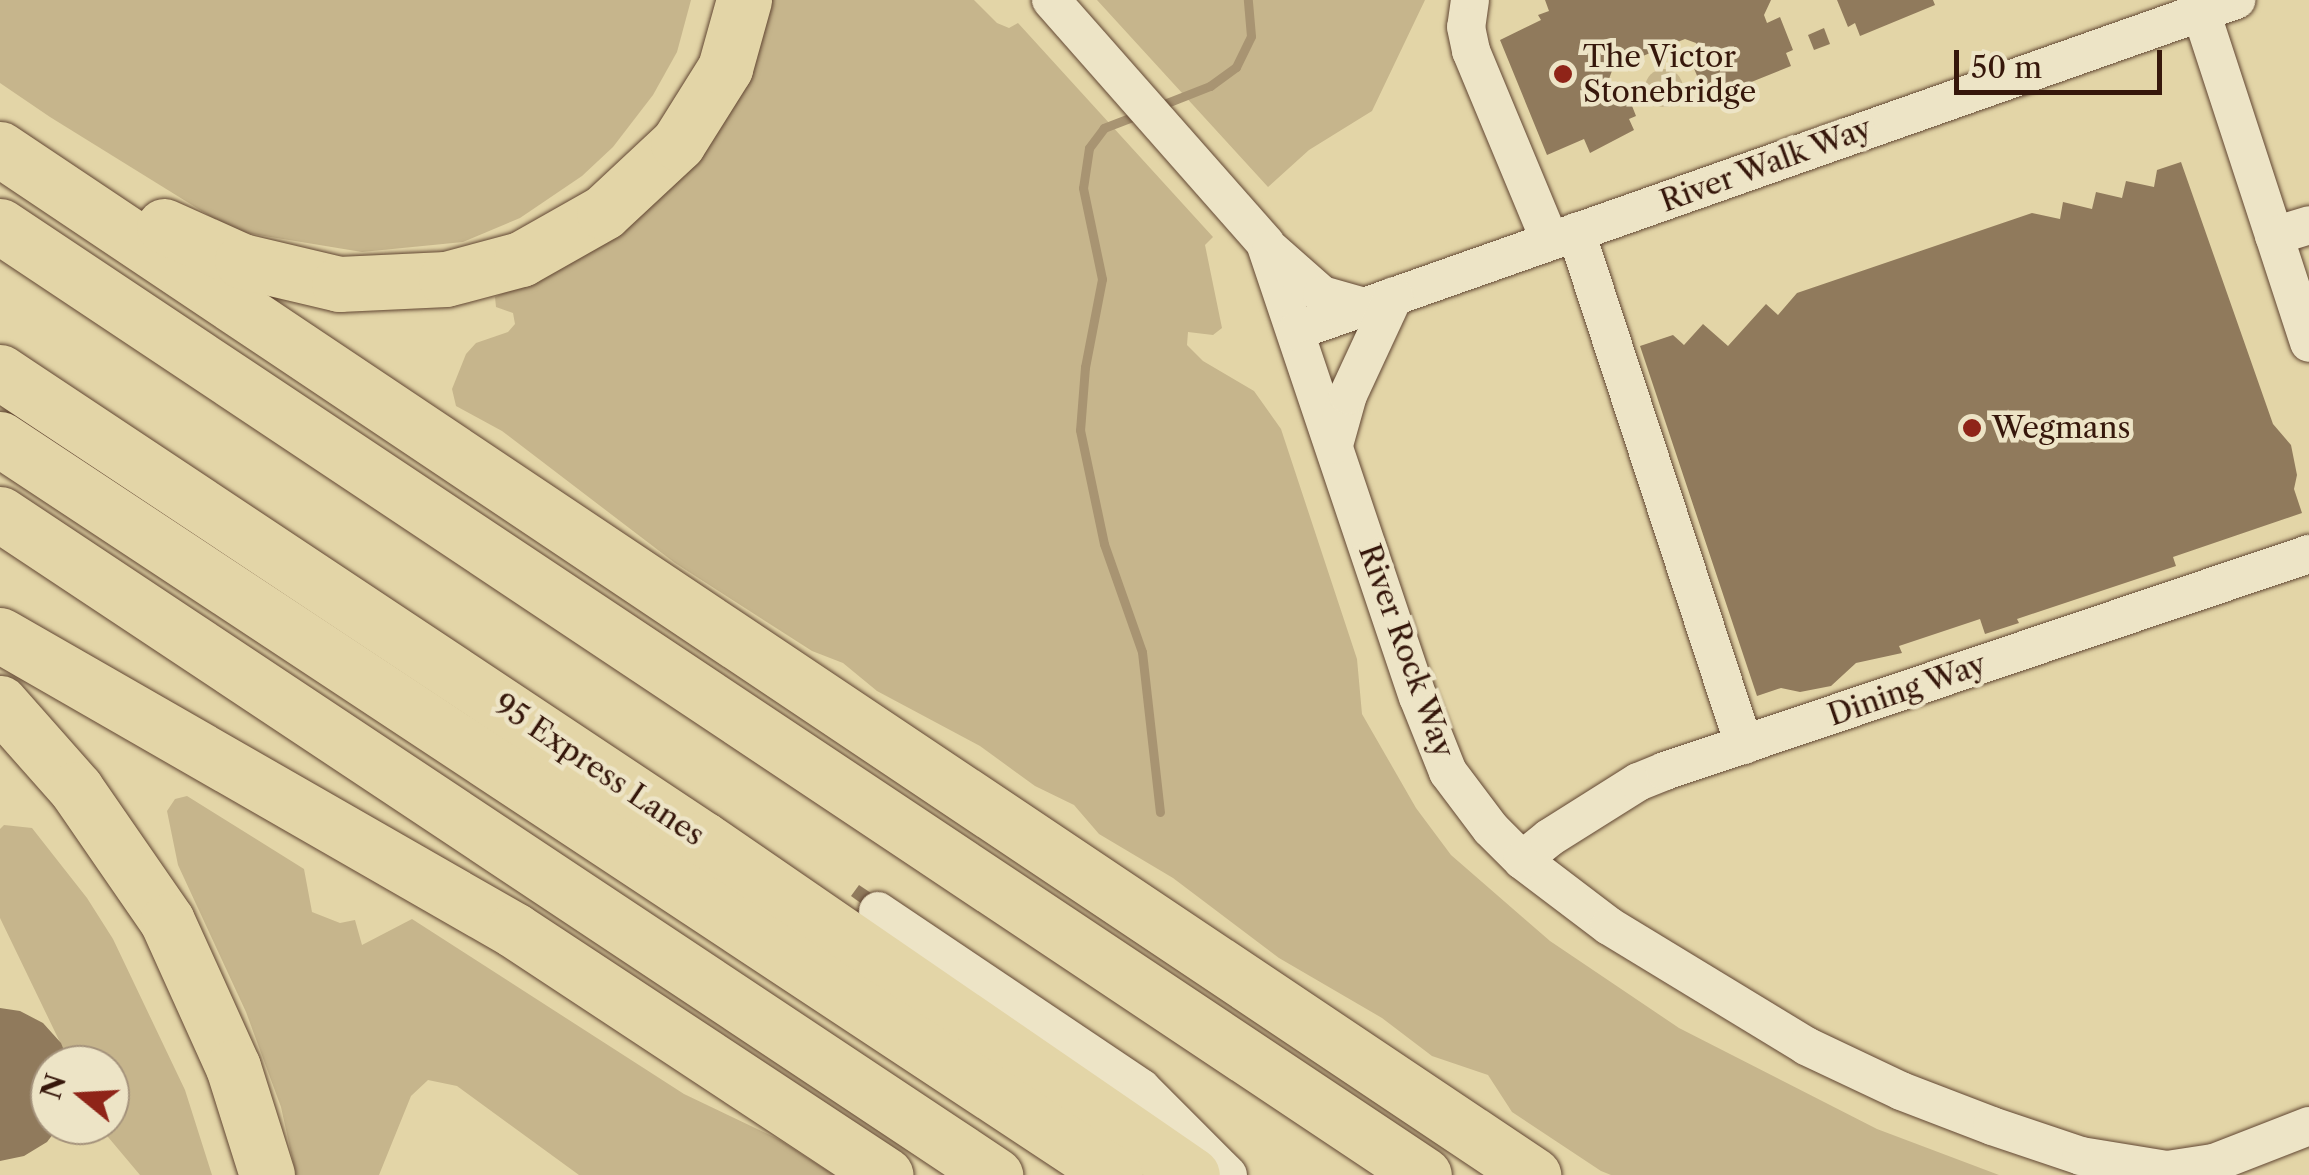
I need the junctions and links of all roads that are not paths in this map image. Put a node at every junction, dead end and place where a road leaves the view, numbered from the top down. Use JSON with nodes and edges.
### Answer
{"nodes":[{"id":1,"x":744,"y":0,"type":"edge"},
{"id":2,"x":1051,"y":0,"type":"edge"},
{"id":3,"x":1470,"y":0,"type":"edge"},
{"id":4,"x":2236,"y":0,"type":"edge"},
{"id":5,"x":2200,"y":12,"type":"junction"},
{"id":6,"x":0,"y":145,"type":"edge"},
{"id":7,"x":0,"y":226,"type":"edge"},
{"id":8,"x":2292,"y":230,"type":"edge"},
{"id":9,"x":1563,"y":236,"type":"junction"},
{"id":10,"x":1263,"y":239,"type":"junction"},
{"id":11,"x":1379,"y":302,"type":"junction"},
{"id":12,"x":1296,"y":331,"type":"junction"},
{"id":13,"x":2309,"y":344,"type":"edge"},
{"id":14,"x":0,"y":372,"type":"edge"},
{"id":15,"x":0,"y":439,"type":"edge"},
{"id":16,"x":1334,"y":445,"type":"junction"},
{"id":17,"x":0,"y":514,"type":"edge"},
{"id":18,"x":2309,"y":554,"type":"edge"},
{"id":19,"x":0,"y":635,"type":"edge"},
{"id":20,"x":0,"y":703,"type":"edge"},
{"id":21,"x":1744,"y":745,"type":"junction"},
{"id":22,"x":1522,"y":860,"type":"junction"},
{"id":23,"x":878,"y":911,"type":"dead end"},
{"id":24,"x":1449,"y":1118,"type":"junction"},
{"id":25,"x":2309,"y":1126,"type":"edge"},
{"id":26,"x":267,"y":1175,"type":"edge"},
{"id":27,"x":886,"y":1175,"type":"edge"},
{"id":28,"x":995,"y":1175,"type":"edge"},
{"id":29,"x":1115,"y":1175,"type":"edge"},
{"id":30,"x":1192,"y":1175,"type":"edge"},
{"id":31,"x":1228,"y":1175,"type":"edge"},
{"id":32,"x":1424,"y":1175,"type":"edge"},
{"id":33,"x":1533,"y":1175,"type":"edge"},
{"id":34,"x":1548,"y":1175,"type":"edge"}],
"edges":[{"from":1,"to":6,"type":"highway"},
{"from":2,"to":10,"type":"street","name":"River Rock Way"},
{"from":3,"to":9,"type":"street"},
{"from":4,"to":5,"type":"street","name":"River Walk Way"},
{"from":5,"to":8,"type":"street"},
{"from":5,"to":9,"type":"street","name":"River Walk Way"},
{"from":6,"to":24,"type":"highway"},
{"from":7,"to":32,"type":"highway"},
{"from":8,"to":13,"type":"street"},
{"from":9,"to":11,"type":"street","name":"River Walk Way"},
{"from":9,"to":21,"type":"street"},
{"from":10,"to":11,"type":"street"},
{"from":10,"to":12,"type":"street","name":"River Rock Way"},
{"from":11,"to":12,"type":"street","name":"River Walk Way"},
{"from":11,"to":16,"type":"street"},
{"from":12,"to":16,"type":"street","name":"River Rock Way"},
{"from":14,"to":30,"type":"highway","name":"95 Express Lanes"},
{"from":15,"to":29,"type":"highway"},
{"from":16,"to":22,"type":"street","name":"River Rock Way"},
{"from":17,"to":28,"type":"highway"},
{"from":18,"to":21,"type":"street","name":"Dining Way"},
{"from":19,"to":27,"type":"highway"},
{"from":20,"to":26,"type":"highway"},
{"from":21,"to":22,"type":"street","name":"Dining Way"},
{"from":22,"to":25,"type":"street","name":"River Rock Way"},
{"from":23,"to":31,"type":"street"},
{"from":24,"to":33,"type":"highway"},
{"from":24,"to":34,"type":"highway"}]}
